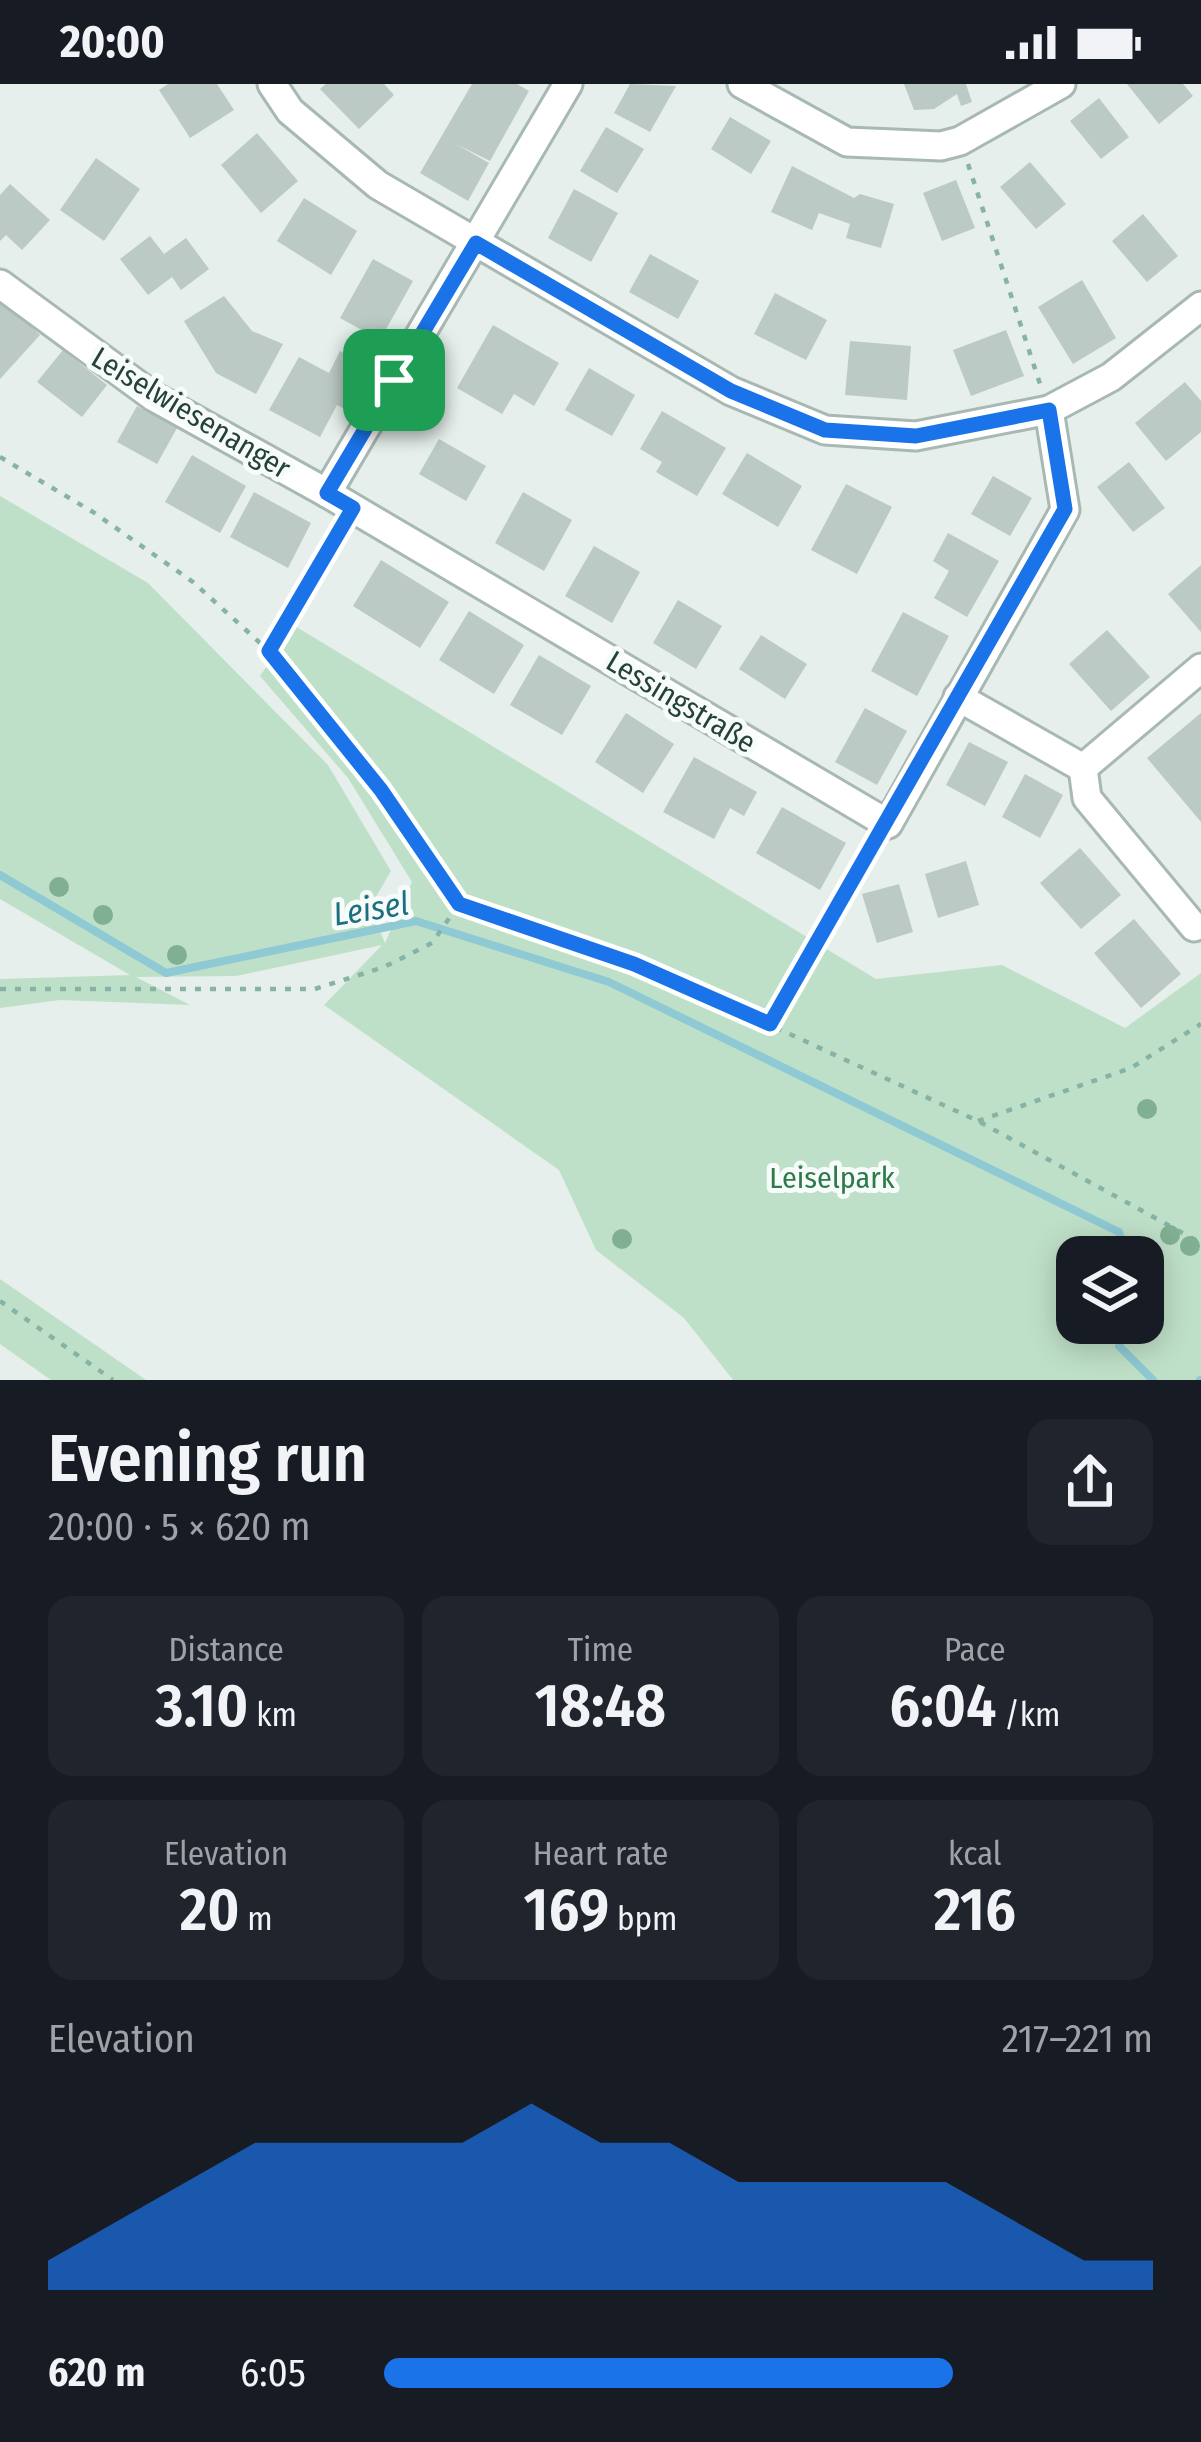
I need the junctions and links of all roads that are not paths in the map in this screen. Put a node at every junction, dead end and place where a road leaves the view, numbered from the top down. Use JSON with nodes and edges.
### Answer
{"nodes":[{"id":1,"x":272,"y":84,"type":"edge"},
{"id":2,"x":568,"y":84,"type":"edge"},
{"id":3,"x":742,"y":84,"type":"edge"},
{"id":4,"x":1061,"y":84,"type":"edge"},
{"id":5,"x":476,"y":243,"type":"junction"},
{"id":6,"x":0,"y":284,"type":"edge"},
{"id":7,"x":1201,"y":306,"type":"edge"},
{"id":8,"x":1049,"y":410,"type":"junction"},
{"id":9,"x":327,"y":493,"type":"junction"},
{"id":10,"x":1201,"y":668,"type":"edge"},
{"id":11,"x":958,"y":698,"type":"junction"},
{"id":12,"x":1083,"y":768,"type":"junction"},
{"id":13,"x":1194,"y":927,"type":"dead end"}],
"edges":[{"from":1,"to":5,"type":"street"},
{"from":2,"to":5,"type":"street"},
{"from":3,"to":4,"type":"street"},
{"from":5,"to":8,"type":"street"},
{"from":5,"to":9,"type":"street"},
{"from":6,"to":9,"type":"street","name":"Leiselwiesenanger"},
{"from":7,"to":8,"type":"street"},
{"from":8,"to":11,"type":"street"},
{"from":9,"to":11,"type":"street","name":"Lessingstraße"},
{"from":10,"to":12,"type":"street"},
{"from":11,"to":12,"type":"street"},
{"from":12,"to":13,"type":"street"}]}
